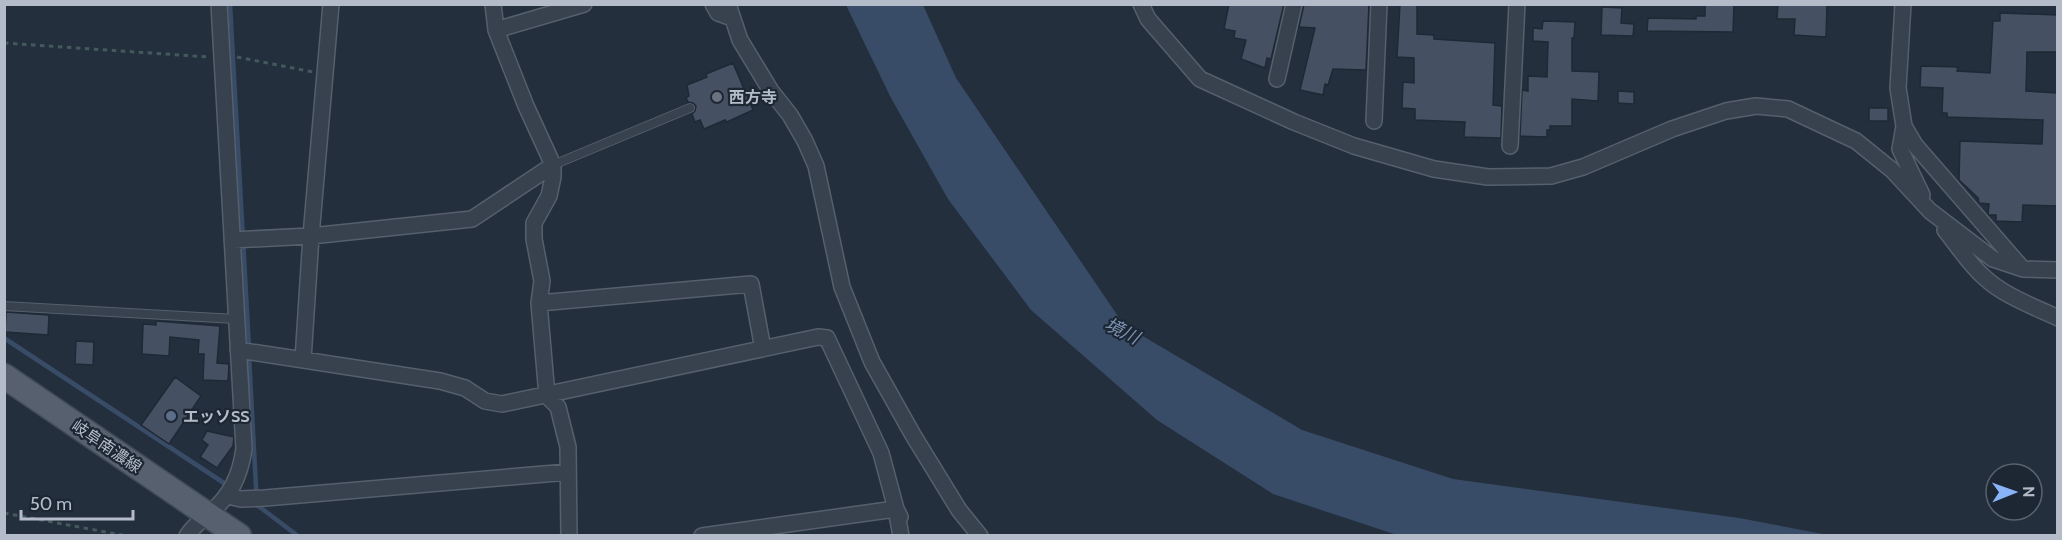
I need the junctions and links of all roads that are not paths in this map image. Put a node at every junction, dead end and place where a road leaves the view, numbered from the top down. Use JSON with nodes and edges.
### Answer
{"nodes":[{"id":1,"x":219,"y":4,"type":"edge"},
{"id":2,"x":331,"y":4,"type":"edge"},
{"id":3,"x":493,"y":4,"type":"edge"},
{"id":4,"x":584,"y":4,"type":"edge"},
{"id":5,"x":713,"y":4,"type":"edge"},
{"id":6,"x":1141,"y":4,"type":"edge"},
{"id":7,"x":1294,"y":4,"type":"edge"},
{"id":8,"x":1379,"y":4,"type":"edge"},
{"id":9,"x":1518,"y":4,"type":"edge"},
{"id":10,"x":1903,"y":4,"type":"edge"},
{"id":11,"x":730,"y":11,"type":"edge"},
{"id":12,"x":496,"y":30,"type":"junction"},
{"id":13,"x":1277,"y":79,"type":"dead end"},
{"id":14,"x":690,"y":108,"type":"dead end"},
{"id":15,"x":1374,"y":121,"type":"dead end"},
{"id":16,"x":1904,"y":126,"type":"junction"},
{"id":17,"x":1510,"y":146,"type":"dead end"},
{"id":18,"x":553,"y":165,"type":"junction"},
{"id":19,"x":1930,"y":211,"type":"junction"},
{"id":20,"x":311,"y":236,"type":"junction"},
{"id":21,"x":232,"y":240,"type":"junction"},
{"id":22,"x":2023,"y":269,"type":"junction"},
{"id":23,"x":2058,"y":270,"type":"edge"},
{"id":24,"x":539,"y":303,"type":"junction"},
{"id":25,"x":4,"y":306,"type":"edge"},
{"id":26,"x":2058,"y":318,"type":"edge"},
{"id":27,"x":236,"y":320,"type":"junction"},
{"id":28,"x":763,"y":349,"type":"junction"},
{"id":29,"x":238,"y":350,"type":"junction"},
{"id":30,"x":303,"y":360,"type":"junction"},
{"id":31,"x":4,"y":376,"type":"edge"},
{"id":32,"x":548,"y":396,"type":"junction"},
{"id":33,"x":568,"y":472,"type":"junction"},
{"id":34,"x":228,"y":496,"type":"junction"},
{"id":35,"x":896,"y":509,"type":"junction"},
{"id":36,"x":208,"y":515,"type":"junction"},
{"id":37,"x":187,"y":536,"type":"edge"},
{"id":38,"x":239,"y":536,"type":"edge"},
{"id":39,"x":569,"y":536,"type":"edge"},
{"id":40,"x":702,"y":536,"type":"edge"},
{"id":41,"x":901,"y":536,"type":"edge"},
{"id":42,"x":909,"y":536,"type":"edge"},
{"id":43,"x":980,"y":536,"type":"edge"}],
"edges":[{"from":1,"to":21,"type":"street"},
{"from":2,"to":20,"type":"street"},
{"from":3,"to":12,"type":"street"},
{"from":4,"to":12,"type":"street"},
{"from":5,"to":11,"type":"street"},
{"from":6,"to":19,"type":"street"},
{"from":7,"to":13,"type":"street"},
{"from":8,"to":15,"type":"street"},
{"from":9,"to":17,"type":"street"},
{"from":10,"to":16,"type":"street"},
{"from":11,"to":43,"type":"street"},
{"from":12,"to":18,"type":"street"},
{"from":14,"to":18,"type":"lane"},
{"from":16,"to":19,"type":"street"},
{"from":16,"to":22,"type":"street"},
{"from":18,"to":20,"type":"street"},
{"from":18,"to":24,"type":"street"},
{"from":19,"to":22,"type":"street"},
{"from":19,"to":26,"type":"street"},
{"from":20,"to":21,"type":"street"},
{"from":20,"to":30,"type":"street"},
{"from":21,"to":27,"type":"street"},
{"from":22,"to":23,"type":"street"},
{"from":24,"to":28,"type":"street"},
{"from":24,"to":32,"type":"street"},
{"from":25,"to":27,"type":"lane"},
{"from":27,"to":29,"type":"street"},
{"from":28,"to":32,"type":"street"},
{"from":28,"to":35,"type":"street"},
{"from":29,"to":30,"type":"street"},
{"from":29,"to":34,"type":"street"},
{"from":30,"to":32,"type":"street"},
{"from":31,"to":36,"type":"main road","name":"岐阜南濃線"},
{"from":32,"to":33,"type":"street"},
{"from":33,"to":34,"type":"street"},
{"from":33,"to":39,"type":"street"},
{"from":34,"to":36,"type":"street"},
{"from":35,"to":40,"type":"street"},
{"from":35,"to":41,"type":"street"},
{"from":35,"to":42,"type":"street"},
{"from":36,"to":37,"type":"street"},
{"from":36,"to":38,"type":"main road","name":"岐阜南濃線"}]}
